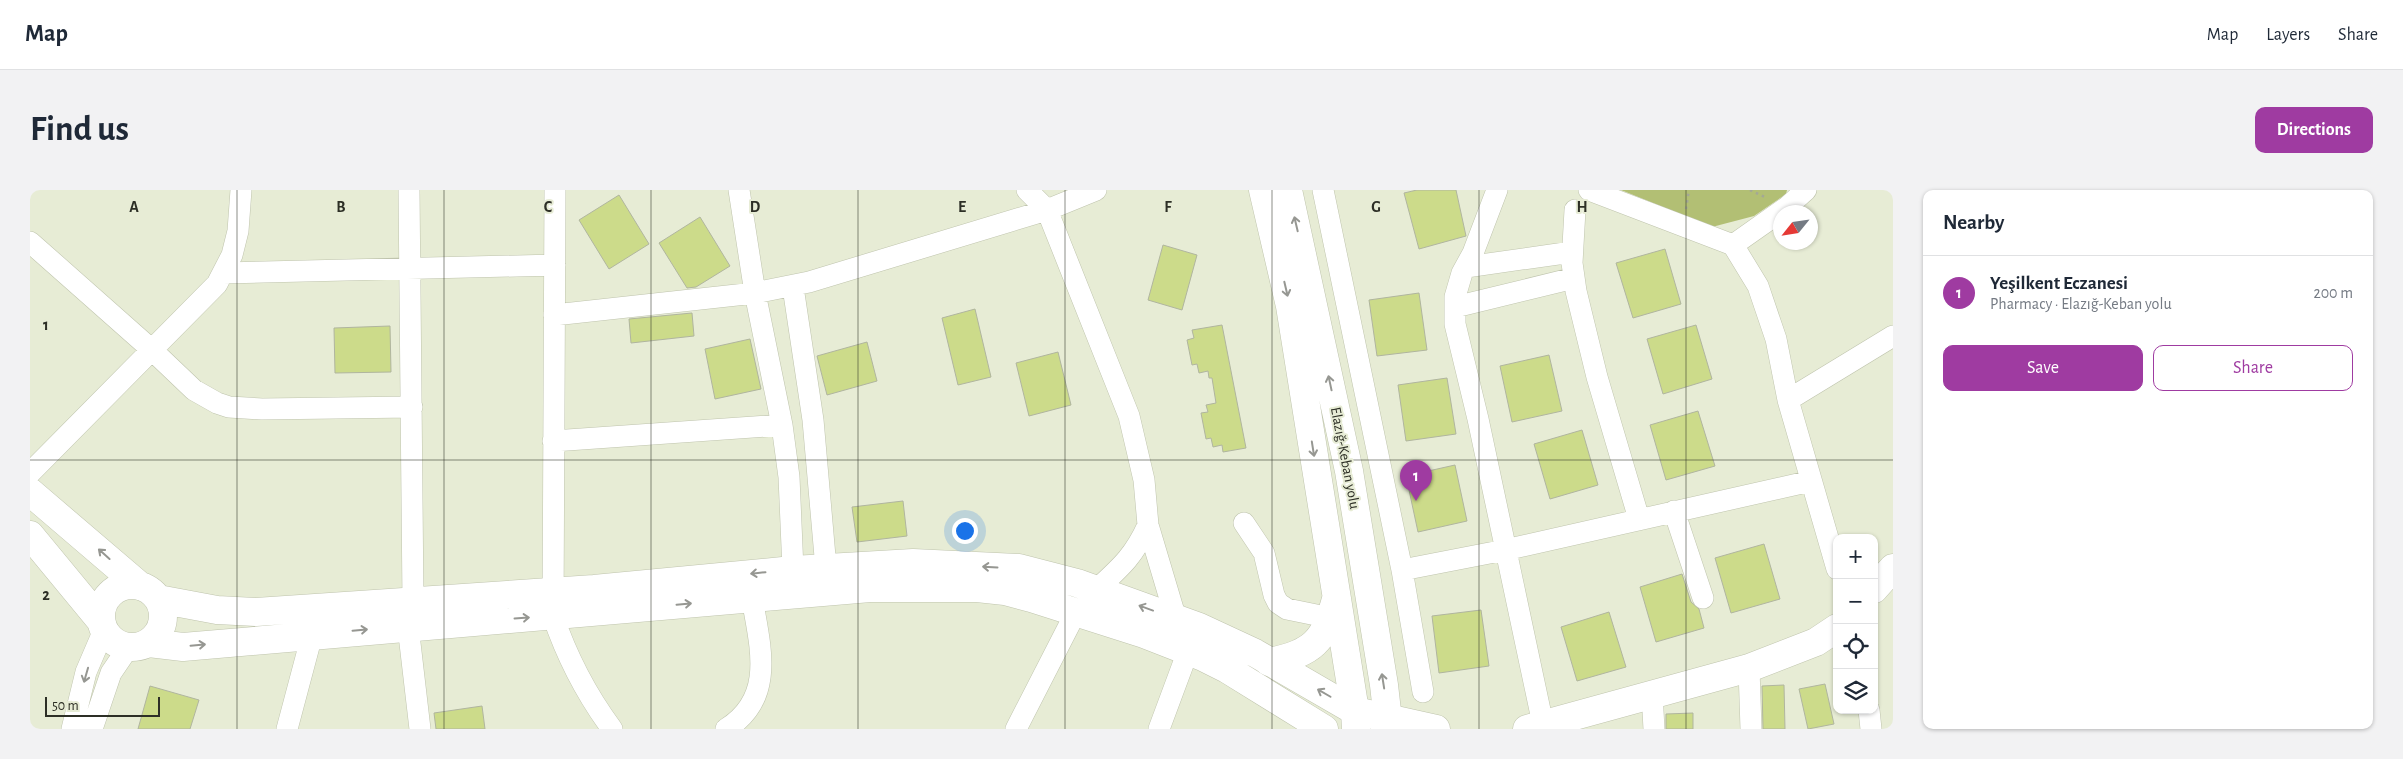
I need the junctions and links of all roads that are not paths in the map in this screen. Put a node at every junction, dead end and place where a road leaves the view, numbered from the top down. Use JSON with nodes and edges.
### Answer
{"nodes":[{"id":1,"x":241,"y":190,"type":"edge"},
{"id":2,"x":409,"y":190,"type":"edge"},
{"id":3,"x":555,"y":190,"type":"edge"},
{"id":4,"x":739,"y":190,"type":"edge"},
{"id":5,"x":1028,"y":190,"type":"edge"},
{"id":6,"x":1096,"y":190,"type":"edge"},
{"id":7,"x":1263,"y":190,"type":"edge"},
{"id":8,"x":1288,"y":190,"type":"edge"},
{"id":9,"x":1323,"y":190,"type":"edge"},
{"id":10,"x":1498,"y":190,"type":"edge"},
{"id":11,"x":1589,"y":190,"type":"edge"},
{"id":12,"x":1806,"y":190,"type":"edge"},
{"id":13,"x":1047,"y":210,"type":"junction"},
{"id":14,"x":1575,"y":210,"type":"dead end"},
{"id":15,"x":30,"y":242,"type":"edge"},
{"id":16,"x":1732,"y":245,"type":"junction"},
{"id":17,"x":1572,"y":252,"type":"junction"},
{"id":18,"x":555,"y":265,"type":"junction"},
{"id":19,"x":1466,"y":267,"type":"junction"},
{"id":20,"x":410,"y":269,"type":"junction"},
{"id":21,"x":223,"y":273,"type":"junction"},
{"id":22,"x":1574,"y":278,"type":"junction"},
{"id":23,"x":793,"y":287,"type":"junction"},
{"id":24,"x":755,"y":293,"type":"junction"},
{"id":25,"x":1455,"y":307,"type":"junction"},
{"id":26,"x":554,"y":315,"type":"junction"},
{"id":27,"x":1893,"y":336,"type":"edge"},
{"id":28,"x":152,"y":350,"type":"junction"},
{"id":29,"x":1788,"y":400,"type":"junction"},
{"id":30,"x":412,"y":407,"type":"junction"},
{"id":31,"x":782,"y":425,"type":"junction"},
{"id":32,"x":553,"y":441,"type":"junction"},
{"id":33,"x":30,"y":473,"type":"edge"},
{"id":34,"x":1811,"y":480,"type":"junction"},
{"id":35,"x":30,"y":492,"type":"edge"},
{"id":36,"x":1674,"y":512,"type":"junction"},
{"id":37,"x":1639,"y":519,"type":"junction"},
{"id":38,"x":1244,"y":523,"type":"dead end"},
{"id":39,"x":1148,"y":525,"type":"junction"},
{"id":40,"x":30,"y":535,"type":"edge"},
{"id":41,"x":1505,"y":550,"type":"junction"},
{"id":42,"x":1833,"y":555,"type":"edge"},
{"id":43,"x":826,"y":568,"type":"junction"},
{"id":44,"x":1893,"y":568,"type":"edge"},
{"id":45,"x":793,"y":570,"type":"junction"},
{"id":46,"x":1402,"y":570,"type":"junction"},
{"id":47,"x":1878,"y":585,"type":"edge"},
{"id":48,"x":1096,"y":590,"type":"junction"},
{"id":49,"x":149,"y":593,"type":"junction"},
{"id":50,"x":1893,"y":594,"type":"edge"},
{"id":51,"x":752,"y":598,"type":"junction"},
{"id":52,"x":1703,"y":598,"type":"dead end"},
{"id":53,"x":1878,"y":600,"type":"edge"},
{"id":54,"x":553,"y":603,"type":"junction"},
{"id":55,"x":1334,"y":606,"type":"junction"},
{"id":56,"x":1076,"y":612,"type":"junction"},
{"id":57,"x":410,"y":614,"type":"junction"},
{"id":58,"x":1176,"y":619,"type":"junction"},
{"id":59,"x":102,"y":626,"type":"junction"},
{"id":60,"x":1833,"y":631,"type":"edge"},
{"id":61,"x":312,"y":635,"type":"junction"},
{"id":62,"x":139,"y":645,"type":"junction"},
{"id":63,"x":1188,"y":651,"type":"junction"},
{"id":64,"x":1269,"y":662,"type":"junction"},
{"id":65,"x":1749,"y":668,"type":"junction"},
{"id":66,"x":1423,"y":692,"type":"dead end"},
{"id":67,"x":1652,"y":693,"type":"junction"},
{"id":68,"x":1869,"y":714,"type":"edge"},
{"id":69,"x":1356,"y":720,"type":"edge"},
{"id":70,"x":1389,"y":724,"type":"edge"},
{"id":71,"x":1538,"y":727,"type":"edge"},
{"id":72,"x":72,"y":729,"type":"edge"},
{"id":73,"x":92,"y":729,"type":"edge"},
{"id":74,"x":287,"y":729,"type":"edge"},
{"id":75,"x":420,"y":729,"type":"edge"},
{"id":76,"x":612,"y":729,"type":"edge"},
{"id":77,"x":726,"y":729,"type":"edge"},
{"id":78,"x":1016,"y":729,"type":"edge"},
{"id":79,"x":1159,"y":729,"type":"edge"},
{"id":80,"x":1324,"y":729,"type":"edge"},
{"id":81,"x":1436,"y":729,"type":"edge"},
{"id":82,"x":1654,"y":729,"type":"edge"},
{"id":83,"x":1751,"y":729,"type":"edge"},
{"id":84,"x":1870,"y":729,"type":"edge"}],
"edges":[{"from":1,"to":21,"type":"street"},
{"from":2,"to":20,"type":"street"},
{"from":3,"to":18,"type":"street"},
{"from":4,"to":24,"type":"street"},
{"from":5,"to":13,"type":"street"},
{"from":6,"to":13,"type":"street"},
{"from":7,"to":55,"type":"main road","name":"Elazığ-Keban yolu","one_way":true},
{"from":70,"to":8,"type":"main road","name":"Elazığ-Keban yolu","one_way":true},
{"from":9,"to":46,"type":"street"},
{"from":10,"to":19,"type":"street"},
{"from":11,"to":16,"type":"street"},
{"from":12,"to":16,"type":"street"},
{"from":13,"to":23,"type":"street"},
{"from":13,"to":39,"type":"street"},
{"from":14,"to":17,"type":"street"},
{"from":15,"to":28,"type":"street"},
{"from":16,"to":29,"type":"street"},
{"from":17,"to":19,"type":"street"},
{"from":17,"to":22,"type":"street"},
{"from":18,"to":20,"type":"street"},
{"from":18,"to":26,"type":"street"},
{"from":19,"to":25,"type":"street"},
{"from":20,"to":21,"type":"street"},
{"from":20,"to":30,"type":"street"},
{"from":21,"to":28,"type":"street"},
{"from":22,"to":25,"type":"street"},
{"from":22,"to":37,"type":"street"},
{"from":23,"to":24,"type":"street"},
{"from":23,"to":43,"type":"street"},
{"from":24,"to":26,"type":"street"},
{"from":24,"to":31,"type":"street"},
{"from":25,"to":41,"type":"street"},
{"from":26,"to":32,"type":"street"},
{"from":27,"to":29,"type":"street"},
{"from":28,"to":30,"type":"street"},
{"from":28,"to":33,"type":"street"},
{"from":29,"to":34,"type":"street"},
{"from":30,"to":57,"type":"street"},
{"from":31,"to":32,"type":"street"},
{"from":31,"to":45,"type":"street"},
{"from":32,"to":54,"type":"street"},
{"from":34,"to":36,"type":"street"},
{"from":34,"to":42,"type":"street"},
{"from":49,"to":35,"type":"main road","one_way":true},
{"from":36,"to":37,"type":"street"},
{"from":36,"to":52,"type":"street"},
{"from":37,"to":41,"type":"street"},
{"from":38,"to":55,"type":"street"},
{"from":39,"to":48,"type":"street"},
{"from":39,"to":58,"type":"street"},
{"from":40,"to":59,"type":"main road"},
{"from":41,"to":46,"type":"street"},
{"from":41,"to":71,"type":"street"},
{"from":43,"to":45,"type":"main road"},
{"from":48,"to":43,"type":"main road","one_way":true},
{"from":44,"to":47,"type":"main road"},
{"from":45,"to":54,"type":"main road","one_way":true},
{"from":46,"to":66,"type":"street"},
{"from":58,"to":48,"type":"main road","one_way":true},
{"from":49,"to":57,"type":"main road"},
{"from":49,"to":59,"type":"main road"},
{"from":49,"to":62,"type":"main road"},
{"from":50,"to":53,"type":"main road"},
{"from":54,"to":51,"type":"main road","one_way":true},
{"from":51,"to":56,"type":"main road"},
{"from":51,"to":77,"type":"street"},
{"from":54,"to":57,"type":"main road"},
{"from":54,"to":76,"type":"street"},
{"from":55,"to":64,"type":"main road"},
{"from":55,"to":69,"type":"main road","name":"Elazığ-Keban yolu"},
{"from":56,"to":63,"type":"main road"},
{"from":56,"to":78,"type":"street"},
{"from":61,"to":57,"type":"main road","one_way":true},
{"from":57,"to":75,"type":"street"},
{"from":58,"to":64,"type":"main road"},
{"from":59,"to":62,"type":"main road"},
{"from":59,"to":72,"type":"street","one_way":true},
{"from":60,"to":65,"type":"main road"},
{"from":62,"to":61,"type":"main road","one_way":true},
{"from":61,"to":74,"type":"street"},
{"from":62,"to":73,"type":"street"},
{"from":63,"to":79,"type":"street"},
{"from":63,"to":80,"type":"main road"},
{"from":69,"to":64,"type":"main road","one_way":true},
{"from":65,"to":67,"type":"main road"},
{"from":65,"to":83,"type":"street"},
{"from":67,"to":71,"type":"main road"},
{"from":67,"to":82,"type":"street"},
{"from":68,"to":84,"type":"street"},
{"from":69,"to":70,"type":"main road"},
{"from":70,"to":81,"type":"main road"}]}
